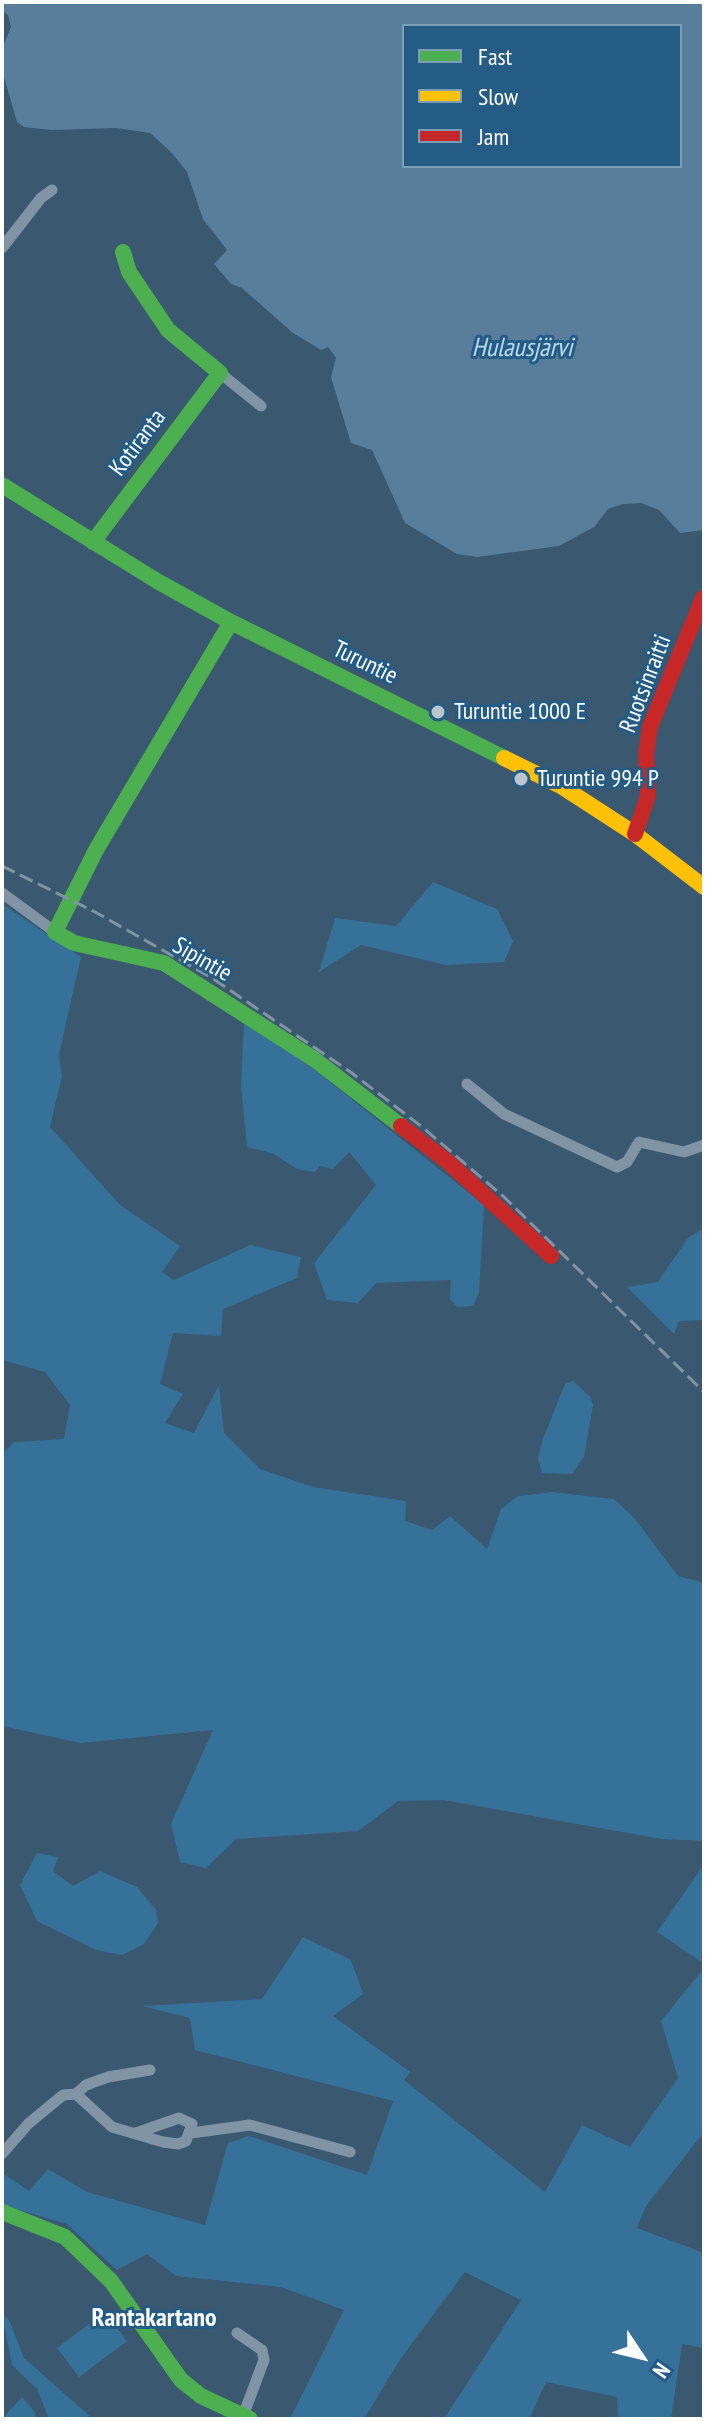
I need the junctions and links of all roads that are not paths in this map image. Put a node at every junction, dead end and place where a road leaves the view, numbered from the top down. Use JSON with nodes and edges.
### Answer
{"nodes":[{"id":1,"x":52,"y":190,"type":"dead end"},
{"id":2,"x":2,"y":248,"type":"edge"},
{"id":3,"x":123,"y":252,"type":"dead end"},
{"id":4,"x":220,"y":373,"type":"junction"},
{"id":5,"x":261,"y":406,"type":"dead end"},
{"id":6,"x":2,"y":485,"type":"edge"},
{"id":7,"x":93,"y":542,"type":"junction"},
{"id":8,"x":703,"y":598,"type":"edge"},
{"id":9,"x":231,"y":622,"type":"junction"},
{"id":10,"x":635,"y":834,"type":"junction"},
{"id":11,"x":704,"y":887,"type":"edge"},
{"id":12,"x":2,"y":893,"type":"edge"},
{"id":13,"x":55,"y":932,"type":"junction"},
{"id":14,"x":467,"y":1084,"type":"dead end"},
{"id":15,"x":704,"y":1145,"type":"edge"},
{"id":16,"x":551,"y":1256,"type":"dead end"},
{"id":17,"x":150,"y":2070,"type":"dead end"},
{"id":18,"x":76,"y":2094,"type":"junction"},
{"id":19,"x":136,"y":2133,"type":"junction"},
{"id":20,"x":191,"y":2133,"type":"junction"},
{"id":21,"x":350,"y":2152,"type":"dead end"},
{"id":22,"x":2,"y":2154,"type":"edge"},
{"id":23,"x":2,"y":2212,"type":"edge"},
{"id":24,"x":237,"y":2333,"type":"dead end"},
{"id":25,"x":246,"y":2417,"type":"edge"}],
"edges":[{"from":1,"to":2,"type":"street"},
{"from":3,"to":4,"type":"street"},
{"from":4,"to":5,"type":"street"},
{"from":4,"to":7,"type":"street","name":"Kotiranta"},
{"from":6,"to":7,"type":"street","name":"Turuntie"},
{"from":7,"to":9,"type":"street","name":"Turuntie"},
{"from":8,"to":10,"type":"street","name":"Ruotsinraitti"},
{"from":9,"to":10,"type":"street","name":"Turuntie"},
{"from":9,"to":13,"type":"street"},
{"from":10,"to":11,"type":"street","name":"Turuntie"},
{"from":12,"to":13,"type":"street"},
{"from":13,"to":16,"type":"street","name":"Sipintie"},
{"from":14,"to":15,"type":"street"},
{"from":17,"to":18,"type":"street"},
{"from":18,"to":19,"type":"street"},
{"from":18,"to":22,"type":"street"},
{"from":19,"to":20,"type":"street"},
{"from":19,"to":20,"type":"street"},
{"from":20,"to":21,"type":"street"},
{"from":23,"to":25,"type":"street"},
{"from":24,"to":25,"type":"street"}]}
